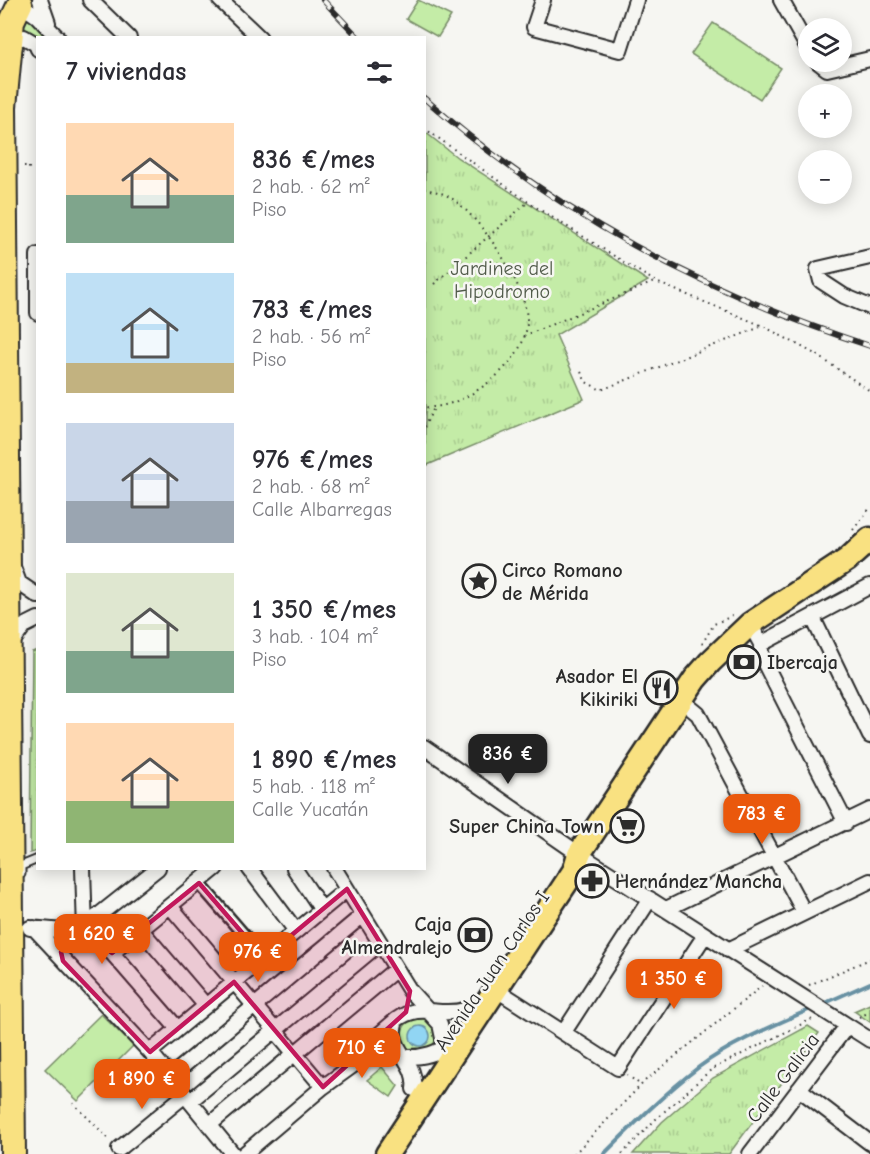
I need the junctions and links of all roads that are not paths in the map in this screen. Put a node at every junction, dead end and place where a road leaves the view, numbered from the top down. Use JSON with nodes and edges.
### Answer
{"nodes":[{"id":1,"x":90,"y":0,"type":"edge"},
{"id":2,"x":220,"y":0,"type":"edge"},
{"id":3,"x":543,"y":0,"type":"edge"},
{"id":4,"x":636,"y":0,"type":"edge"},
{"id":5,"x":781,"y":0,"type":"edge"},
{"id":6,"x":23,"y":2,"type":"edge"},
{"id":7,"x":798,"y":30,"type":"edge"},
{"id":8,"x":56,"y":35,"type":"edge"},
{"id":9,"x":127,"y":36,"type":"edge"},
{"id":10,"x":259,"y":36,"type":"edge"},
{"id":11,"x":36,"y":44,"type":"edge"},
{"id":12,"x":870,"y":59,"type":"edge"},
{"id":13,"x":852,"y":63,"type":"edge"},
{"id":14,"x":4,"y":107,"type":"junction"},
{"id":15,"x":870,"y":257,"type":"edge"},
{"id":16,"x":870,"y":307,"type":"edge"},
{"id":17,"x":870,"y":539,"type":"edge"},
{"id":18,"x":9,"y":558,"type":"junction"},
{"id":19,"x":870,"y":586,"type":"edge"},
{"id":20,"x":36,"y":595,"type":"edge"},
{"id":21,"x":813,"y":618,"type":"junction"},
{"id":22,"x":36,"y":620,"type":"edge"},
{"id":23,"x":750,"y":624,"type":"junction"},
{"id":24,"x":761,"y":644,"type":"junction"},
{"id":25,"x":9,"y":646,"type":"junction"},
{"id":26,"x":681,"y":700,"type":"junction"},
{"id":27,"x":870,"y":736,"type":"edge"},
{"id":28,"x":426,"y":748,"type":"edge"},
{"id":29,"x":870,"y":810,"type":"edge"},
{"id":30,"x":846,"y":823,"type":"junction"},
{"id":31,"x":576,"y":852,"type":"junction"},
{"id":32,"x":775,"y":857,"type":"junction"},
{"id":33,"x":36,"y":860,"type":"edge"},
{"id":34,"x":83,"y":870,"type":"edge"},
{"id":35,"x":156,"y":870,"type":"edge"},
{"id":36,"x":214,"y":870,"type":"edge"},
{"id":37,"x":250,"y":870,"type":"edge"},
{"id":38,"x":295,"y":870,"type":"edge"},
{"id":39,"x":335,"y":870,"type":"edge"},
{"id":40,"x":870,"y":880,"type":"edge"},
{"id":41,"x":199,"y":883,"type":"junction"},
{"id":42,"x":22,"y":887,"type":"dead end"},
{"id":43,"x":347,"y":889,"type":"junction"},
{"id":44,"x":650,"y":900,"type":"junction"},
{"id":45,"x":170,"y":906,"type":"junction"},
{"id":46,"x":666,"y":909,"type":"junction"},
{"id":47,"x":322,"y":910,"type":"junction"},
{"id":48,"x":804,"y":912,"type":"junction"},
{"id":49,"x":363,"y":915,"type":"junction"},
{"id":50,"x":10,"y":927,"type":"junction"},
{"id":51,"x":34,"y":928,"type":"junction"},
{"id":52,"x":85,"y":929,"type":"junction"},
{"id":53,"x":71,"y":930,"type":"junction"},
{"id":54,"x":141,"y":930,"type":"junction"},
{"id":55,"x":296,"y":931,"type":"junction"},
{"id":56,"x":705,"y":935,"type":"junction"},
{"id":57,"x":380,"y":943,"type":"junction"},
{"id":58,"x":728,"y":951,"type":"junction"},
{"id":59,"x":112,"y":953,"type":"junction"},
{"id":60,"x":264,"y":958,"type":"junction"},
{"id":61,"x":63,"y":961,"type":"junction"},
{"id":62,"x":396,"y":969,"type":"junction"},
{"id":63,"x":234,"y":982,"type":"junction"},
{"id":64,"x":497,"y":990,"type":"junction"},
{"id":65,"x":410,"y":991,"type":"junction"},
{"id":66,"x":206,"y":1006,"type":"junction"},
{"id":67,"x":255,"y":1006,"type":"junction"},
{"id":68,"x":465,"y":1010,"type":"junction"},
{"id":69,"x":430,"y":1011,"type":"junction"},
{"id":70,"x":401,"y":1016,"type":"junction"},
{"id":71,"x":845,"y":1025,"type":"junction"},
{"id":72,"x":178,"y":1029,"type":"junction"},
{"id":73,"x":275,"y":1030,"type":"junction"},
{"id":74,"x":564,"y":1032,"type":"junction"},
{"id":75,"x":870,"y":1040,"type":"edge"},
{"id":76,"x":449,"y":1048,"type":"junction"},
{"id":77,"x":150,"y":1052,"type":"junction"},
{"id":78,"x":295,"y":1054,"type":"junction"},
{"id":79,"x":401,"y":1054,"type":"junction"},
{"id":80,"x":170,"y":1077,"type":"junction"},
{"id":81,"x":323,"y":1087,"type":"junction"},
{"id":82,"x":414,"y":1089,"type":"junction"},
{"id":83,"x":799,"y":1089,"type":"junction"},
{"id":84,"x":187,"y":1098,"type":"junction"},
{"id":85,"x":209,"y":1125,"type":"junction"},
{"id":86,"x":870,"y":1143,"type":"edge"},
{"id":87,"x":119,"y":1149,"type":"road end"},
{"id":88,"x":13,"y":1154,"type":"edge"},
{"id":89,"x":233,"y":1154,"type":"edge"},
{"id":90,"x":244,"y":1154,"type":"edge"},
{"id":91,"x":369,"y":1154,"type":"edge"},
{"id":92,"x":387,"y":1154,"type":"edge"},
{"id":93,"x":750,"y":1154,"type":"edge"}],
"edges":[{"from":1,"to":9,"type":"street"},
{"from":2,"to":10,"type":"street"},
{"from":3,"to":4,"type":"street"},
{"from":5,"to":7,"type":"street"},
{"from":6,"to":8,"type":"street"},
{"from":6,"to":8,"type":"street"},
{"from":6,"to":14,"type":"highway"},
{"from":11,"to":14,"type":"street"},
{"from":12,"to":13,"type":"street"},
{"from":14,"to":18,"type":"highway"},
{"from":15,"to":16,"type":"street"},
{"from":17,"to":23,"type":"main road","name":"Avenida Juan Carlos I"},
{"from":18,"to":20,"type":"street"},
{"from":18,"to":25,"type":"highway"},
{"from":19,"to":21,"type":"street"},
{"from":21,"to":24,"type":"street"},
{"from":21,"to":27,"type":"street"},
{"from":22,"to":25,"type":"street"},
{"from":23,"to":24,"type":"street"},
{"from":23,"to":26,"type":"main road","name":"Avenida Juan Carlos I"},
{"from":24,"to":30,"type":"street"},
{"from":25,"to":50,"type":"highway"},
{"from":26,"to":31,"type":"main road","name":"Avenida Juan Carlos I"},
{"from":26,"to":32,"type":"street"},
{"from":28,"to":31,"type":"street"},
{"from":29,"to":30,"type":"street"},
{"from":30,"to":32,"type":"street"},
{"from":31,"to":44,"type":"street"},
{"from":31,"to":64,"type":"main road","name":"Avenida Juan Carlos I"},
{"from":31,"to":68,"type":"main road","name":"Avenida Juan Carlos I"},
{"from":32,"to":46,"type":"street"},
{"from":32,"to":48,"type":"street"},
{"from":33,"to":42,"type":"lane"},
{"from":34,"to":52,"type":"street"},
{"from":35,"to":52,"type":"street"},
{"from":36,"to":41,"type":"street"},
{"from":37,"to":55,"type":"street"},
{"from":38,"to":47,"type":"street"},
{"from":39,"to":43,"type":"street"},
{"from":40,"to":48,"type":"street"},
{"from":41,"to":45,"type":"street"},
{"from":41,"to":60,"type":"street"},
{"from":43,"to":47,"type":"street"},
{"from":43,"to":49,"type":"street"},
{"from":44,"to":46,"type":"street"},
{"from":44,"to":74,"type":"street"},
{"from":45,"to":54,"type":"street"},
{"from":45,"to":63,"type":"street"},
{"from":46,"to":56,"type":"street"},
{"from":47,"to":55,"type":"street"},
{"from":48,"to":58,"type":"street"},
{"from":49,"to":57,"type":"street"},
{"from":49,"to":67,"type":"street"},
{"from":50,"to":51,"type":"street"},
{"from":50,"to":88,"type":"highway"},
{"from":51,"to":53,"type":"street"},
{"from":51,"to":61,"type":"street"},
{"from":52,"to":53,"type":"street"},
{"from":52,"to":59,"type":"street"},
{"from":53,"to":61,"type":"street"},
{"from":54,"to":59,"type":"street"},
{"from":54,"to":66,"type":"street"},
{"from":55,"to":60,"type":"street"},
{"from":56,"to":58,"type":"street"},
{"from":56,"to":74,"type":"street"},
{"from":57,"to":62,"type":"street"},
{"from":57,"to":73,"type":"street"},
{"from":58,"to":71,"type":"street"},
{"from":59,"to":72,"type":"street"},
{"from":60,"to":63,"type":"street"},
{"from":61,"to":77,"type":"street"},
{"from":62,"to":65,"type":"street"},
{"from":62,"to":78,"type":"street"},
{"from":63,"to":66,"type":"street"},
{"from":63,"to":67,"type":"street"},
{"from":64,"to":74,"type":"street"},
{"from":64,"to":76,"type":"main road","name":"Avenida Juan Carlos I"},
{"from":65,"to":69,"type":"street"},
{"from":65,"to":70,"type":"street"},
{"from":66,"to":72,"type":"street"},
{"from":67,"to":73,"type":"street"},
{"from":67,"to":80,"type":"street"},
{"from":68,"to":69,"type":"street"},
{"from":68,"to":76,"type":"main road","name":"Avenida Juan Carlos I"},
{"from":69,"to":70,"type":"street"},
{"from":69,"to":76,"type":"street"},
{"from":70,"to":79,"type":"street"},
{"from":70,"to":81,"type":"street"},
{"from":71,"to":75,"type":"street"},
{"from":71,"to":83,"type":"street","name":"Calle Galicia"},
{"from":72,"to":77,"type":"street"},
{"from":73,"to":78,"type":"street"},
{"from":73,"to":84,"type":"street"},
{"from":76,"to":79,"type":"street"},
{"from":76,"to":82,"type":"main road","name":"Avenida Juan Carlos I"},
{"from":76,"to":92,"type":"main road","name":"Avenida Juan Carlos I"},
{"from":77,"to":80,"type":"street"},
{"from":78,"to":81,"type":"street"},
{"from":78,"to":85,"type":"street"},
{"from":79,"to":81,"type":"street"},
{"from":79,"to":82,"type":"street"},
{"from":80,"to":84,"type":"street"},
{"from":81,"to":90,"type":"street"},
{"from":82,"to":91,"type":"main road","name":"Avenida Juan Carlos I"},
{"from":83,"to":86,"type":"street"},
{"from":83,"to":93,"type":"street","name":"Calle Galicia"},
{"from":84,"to":85,"type":"street"},
{"from":84,"to":87,"type":"street"},
{"from":85,"to":89,"type":"street"}]}
